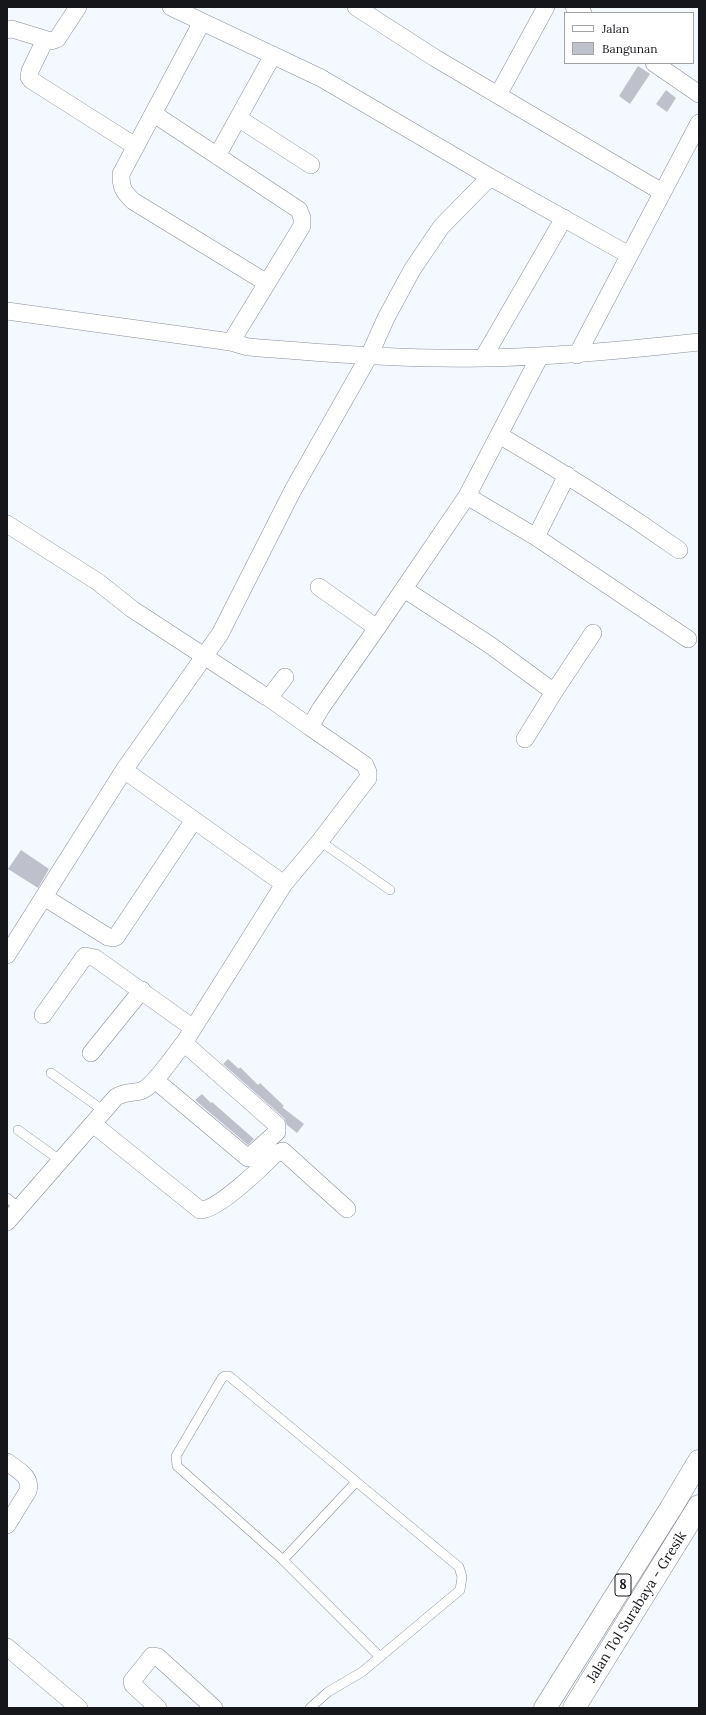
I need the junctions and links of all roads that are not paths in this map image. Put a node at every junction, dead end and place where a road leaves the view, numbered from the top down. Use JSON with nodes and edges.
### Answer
{"nodes":[{"id":1,"x":78,"y":7,"type":"edge"},
{"id":2,"x":171,"y":7,"type":"edge"},
{"id":3,"x":356,"y":7,"type":"edge"},
{"id":4,"x":546,"y":7,"type":"edge"},
{"id":5,"x":202,"y":22,"type":"junction"},
{"id":6,"x":7,"y":30,"type":"edge"},
{"id":7,"x":45,"y":40,"type":"junction"},
{"id":8,"x":273,"y":55,"type":"junction"},
{"id":9,"x":655,"y":64,"type":"edge"},
{"id":10,"x":699,"y":94,"type":"edge"},
{"id":11,"x":498,"y":95,"type":"junction"},
{"id":12,"x":154,"y":114,"type":"junction"},
{"id":13,"x":238,"y":118,"type":"junction"},
{"id":14,"x":699,"y":124,"type":"edge"},
{"id":15,"x":136,"y":146,"type":"junction"},
{"id":16,"x":217,"y":156,"type":"junction"},
{"id":17,"x":311,"y":165,"type":"dead end"},
{"id":18,"x":490,"y":177,"type":"junction"},
{"id":19,"x":662,"y":192,"type":"junction"},
{"id":20,"x":564,"y":218,"type":"junction"},
{"id":21,"x":629,"y":255,"type":"junction"},
{"id":22,"x":267,"y":283,"type":"junction"},
{"id":23,"x":7,"y":310,"type":"edge"},
{"id":24,"x":231,"y":342,"type":"junction"},
{"id":25,"x":699,"y":342,"type":"edge"},
{"id":26,"x":577,"y":355,"type":"junction"},
{"id":27,"x":369,"y":356,"type":"junction"},
{"id":28,"x":540,"y":356,"type":"junction"},
{"id":29,"x":483,"y":358,"type":"junction"},
{"id":30,"x":499,"y":435,"type":"junction"},
{"id":31,"x":567,"y":475,"type":"junction"},
{"id":32,"x":467,"y":496,"type":"junction"},
{"id":33,"x":7,"y":524,"type":"edge"},
{"id":34,"x":536,"y":537,"type":"junction"},
{"id":35,"x":679,"y":550,"type":"dead end"},
{"id":36,"x":319,"y":587,"type":"dead end"},
{"id":37,"x":404,"y":589,"type":"junction"},
{"id":38,"x":377,"y":628,"type":"junction"},
{"id":39,"x":593,"y":633,"type":"dead end"},
{"id":40,"x":688,"y":639,"type":"dead end"},
{"id":41,"x":203,"y":656,"type":"junction"},
{"id":42,"x":285,"y":677,"type":"dead end"},
{"id":43,"x":554,"y":692,"type":"junction"},
{"id":44,"x":269,"y":698,"type":"junction"},
{"id":45,"x":310,"y":727,"type":"junction"},
{"id":46,"x":525,"y":739,"type":"dead end"},
{"id":47,"x":124,"y":770,"type":"junction"},
{"id":48,"x":194,"y":820,"type":"junction"},
{"id":49,"x":320,"y":841,"type":"junction"},
{"id":50,"x":284,"y":884,"type":"junction"},
{"id":51,"x":390,"y":890,"type":"dead end"},
{"id":52,"x":44,"y":897,"type":"junction"},
{"id":53,"x":7,"y":955,"type":"edge"},
{"id":54,"x":142,"y":990,"type":"junction"},
{"id":55,"x":43,"y":1016,"type":"dead end"},
{"id":56,"x":193,"y":1028,"type":"junction"},
{"id":57,"x":184,"y":1043,"type":"junction"},
{"id":58,"x":91,"y":1053,"type":"dead end"},
{"id":59,"x":51,"y":1073,"type":"dead end"},
{"id":60,"x":155,"y":1080,"type":"junction"},
{"id":61,"x":104,"y":1111,"type":"junction"},
{"id":62,"x":93,"y":1124,"type":"junction"},
{"id":63,"x":18,"y":1130,"type":"dead end"},
{"id":64,"x":61,"y":1161,"type":"junction"},
{"id":65,"x":13,"y":1203,"type":"edge"},
{"id":66,"x":347,"y":1209,"type":"dead end"},
{"id":67,"x":7,"y":1222,"type":"edge"},
{"id":68,"x":699,"y":1460,"type":"edge"},
{"id":69,"x":7,"y":1462,"type":"edge"},
{"id":70,"x":356,"y":1482,"type":"junction"},
{"id":71,"x":699,"y":1506,"type":"edge"},
{"id":72,"x":7,"y":1525,"type":"edge"},
{"id":73,"x":283,"y":1560,"type":"junction"},
{"id":74,"x":7,"y":1647,"type":"edge"},
{"id":75,"x":380,"y":1657,"type":"junction"},
{"id":76,"x":79,"y":1708,"type":"edge"},
{"id":77,"x":158,"y":1708,"type":"edge"},
{"id":78,"x":214,"y":1708,"type":"edge"},
{"id":79,"x":310,"y":1708,"type":"edge"},
{"id":80,"x":545,"y":1708,"type":"edge"},
{"id":81,"x":574,"y":1708,"type":"edge"}],
"edges":[{"from":1,"to":7,"type":"street"},
{"from":2,"to":5,"type":"street"},
{"from":3,"to":11,"type":"street"},
{"from":4,"to":11,"type":"street"},
{"from":5,"to":8,"type":"street"},
{"from":5,"to":12,"type":"street"},
{"from":6,"to":7,"type":"street"},
{"from":7,"to":15,"type":"street"},
{"from":8,"to":13,"type":"street"},
{"from":8,"to":18,"type":"street"},
{"from":9,"to":10,"type":"street"},
{"from":11,"to":19,"type":"street"},
{"from":12,"to":15,"type":"street"},
{"from":12,"to":16,"type":"street"},
{"from":13,"to":16,"type":"street"},
{"from":13,"to":17,"type":"street"},
{"from":14,"to":19,"type":"street"},
{"from":15,"to":22,"type":"street"},
{"from":16,"to":22,"type":"street"},
{"from":18,"to":20,"type":"street"},
{"from":18,"to":27,"type":"street"},
{"from":19,"to":21,"type":"street"},
{"from":20,"to":21,"type":"street"},
{"from":20,"to":29,"type":"street"},
{"from":21,"to":26,"type":"street"},
{"from":22,"to":24,"type":"street"},
{"from":23,"to":24,"type":"street"},
{"from":24,"to":27,"type":"street"},
{"from":25,"to":26,"type":"street"},
{"from":26,"to":28,"type":"street"},
{"from":27,"to":29,"type":"street"},
{"from":27,"to":41,"type":"street"},
{"from":28,"to":29,"type":"street"},
{"from":28,"to":30,"type":"street"},
{"from":30,"to":31,"type":"street"},
{"from":30,"to":32,"type":"street"},
{"from":31,"to":34,"type":"street"},
{"from":31,"to":35,"type":"street"},
{"from":32,"to":34,"type":"street"},
{"from":32,"to":37,"type":"street"},
{"from":33,"to":41,"type":"street"},
{"from":34,"to":40,"type":"street"},
{"from":36,"to":38,"type":"street"},
{"from":37,"to":38,"type":"street"},
{"from":37,"to":43,"type":"street"},
{"from":38,"to":45,"type":"street"},
{"from":39,"to":43,"type":"street"},
{"from":41,"to":44,"type":"street"},
{"from":41,"to":47,"type":"street"},
{"from":42,"to":44,"type":"street"},
{"from":43,"to":46,"type":"street"},
{"from":44,"to":45,"type":"street"},
{"from":45,"to":49,"type":"street"},
{"from":47,"to":48,"type":"street"},
{"from":47,"to":52,"type":"street"},
{"from":48,"to":50,"type":"street"},
{"from":48,"to":52,"type":"street"},
{"from":49,"to":50,"type":"street"},
{"from":49,"to":51,"type":"lane"},
{"from":50,"to":56,"type":"street"},
{"from":52,"to":53,"type":"street"},
{"from":54,"to":55,"type":"street"},
{"from":54,"to":56,"type":"street"},
{"from":54,"to":58,"type":"street"},
{"from":56,"to":57,"type":"street"},
{"from":57,"to":60,"type":"street"},
{"from":57,"to":60,"type":"street"},
{"from":59,"to":61,"type":"lane"},
{"from":60,"to":61,"type":"street"},
{"from":61,"to":62,"type":"street"},
{"from":62,"to":64,"type":"street"},
{"from":62,"to":66,"type":"street"},
{"from":63,"to":64,"type":"lane"},
{"from":64,"to":65,"type":"street"},
{"from":65,"to":67,"type":"street"},
{"from":68,"to":80,"type":"highway","name":"Jalan Tol Surabaya - Gresik","number":"8"},
{"from":69,"to":72,"type":"street"},
{"from":70,"to":73,"type":"lane"},
{"from":70,"to":73,"type":"lane"},
{"from":70,"to":75,"type":"lane"},
{"from":71,"to":81,"type":"highway","name":"Jalan Tol Surabaya - Gresik","number":"8"},
{"from":73,"to":75,"type":"lane"},
{"from":74,"to":76,"type":"street"},
{"from":75,"to":79,"type":"lane"},
{"from":77,"to":78,"type":"street"}]}
